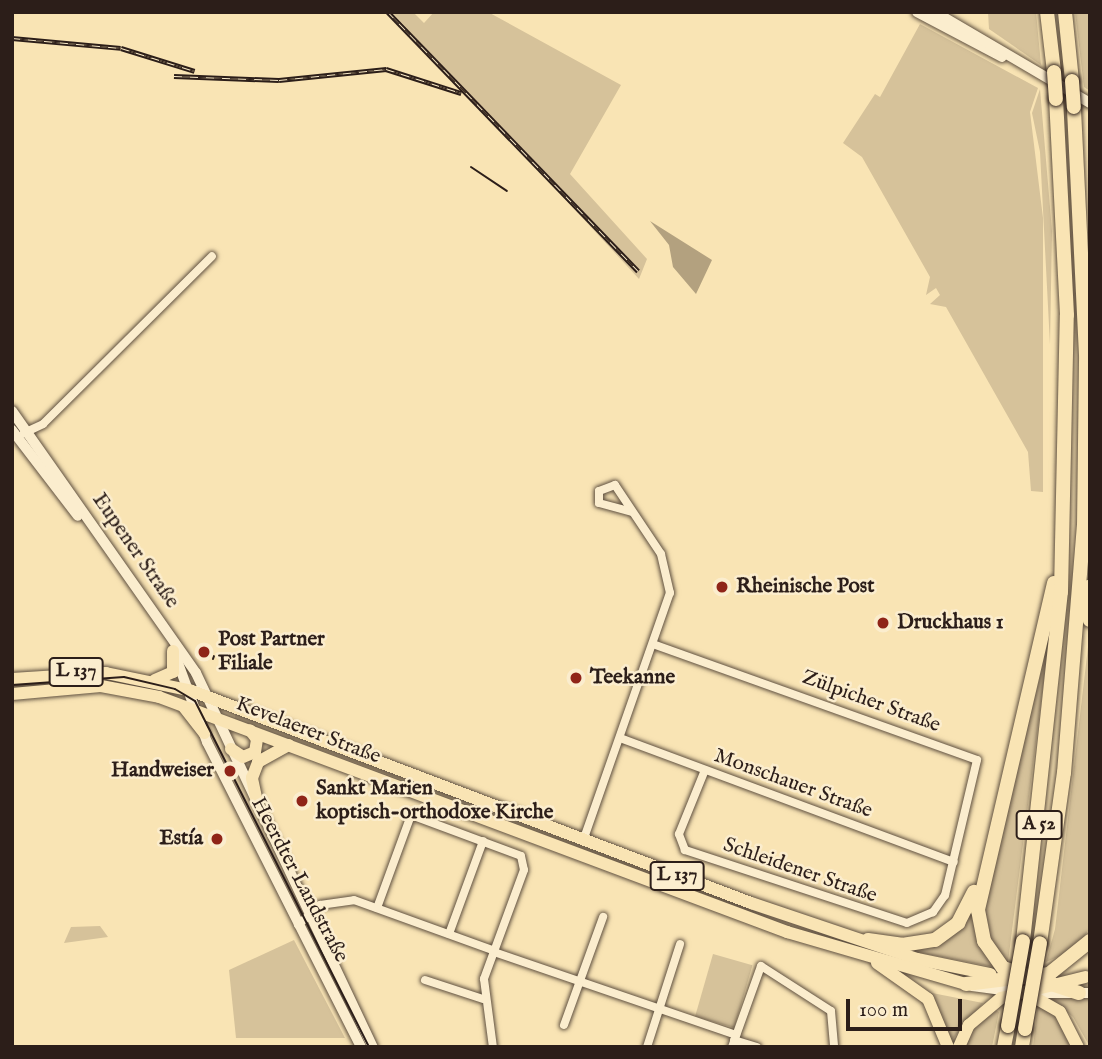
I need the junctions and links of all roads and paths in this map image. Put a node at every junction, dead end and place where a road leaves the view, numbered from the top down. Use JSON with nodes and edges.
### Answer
{"nodes":[{"id":1,"x":917,"y":12,"type":"edge"},
{"id":2,"x":935,"y":12,"type":"edge"},
{"id":3,"x":1047,"y":12,"type":"edge"},
{"id":4,"x":1065,"y":12,"type":"edge"},
{"id":5,"x":1016,"y":62,"type":"junction"},
{"id":6,"x":1049,"y":75,"type":"junction"},
{"id":7,"x":1090,"y":103,"type":"edge"},
{"id":8,"x":212,"y":256,"type":"dead end"},
{"id":9,"x":12,"y":411,"type":"edge"},
{"id":10,"x":27,"y":432,"type":"junction"},
{"id":11,"x":13,"y":433,"type":"edge"},
{"id":12,"x":632,"y":512,"type":"dead end"},
{"id":13,"x":1063,"y":523,"type":"junction"},
{"id":14,"x":1084,"y":526,"type":"junction"},
{"id":15,"x":1090,"y":620,"type":"edge"},
{"id":16,"x":653,"y":644,"type":"junction"},
{"id":17,"x":173,"y":651,"type":"junction"},
{"id":18,"x":12,"y":679,"type":"edge"},
{"id":19,"x":154,"y":680,"type":"junction"},
{"id":20,"x":192,"y":691,"type":"junction"},
{"id":21,"x":12,"y":694,"type":"edge"},
{"id":22,"x":206,"y":695,"type":"junction"},
{"id":23,"x":181,"y":705,"type":"junction"},
{"id":24,"x":197,"y":711,"type":"junction"},
{"id":25,"x":215,"y":717,"type":"junction"},
{"id":26,"x":250,"y":730,"type":"junction"},
{"id":27,"x":204,"y":733,"type":"junction"},
{"id":28,"x":620,"y":738,"type":"junction"},
{"id":29,"x":290,"y":745,"type":"junction"},
{"id":30,"x":231,"y":749,"type":"junction"},
{"id":31,"x":705,"y":770,"type":"junction"},
{"id":32,"x":257,"y":802,"type":"junction"},
{"id":33,"x":483,"y":841,"type":"junction"},
{"id":34,"x":583,"y":841,"type":"junction"},
{"id":35,"x":954,"y":862,"type":"junction"},
{"id":36,"x":983,"y":868,"type":"junction"},
{"id":37,"x":377,"y":908,"type":"junction"},
{"id":38,"x":312,"y":910,"type":"junction"},
{"id":39,"x":603,"y":917,"type":"dead end"},
{"id":40,"x":298,"y":925,"type":"junction"},
{"id":41,"x":449,"y":934,"type":"junction"},
{"id":42,"x":868,"y":940,"type":"junction"},
{"id":43,"x":1090,"y":941,"type":"edge"},
{"id":44,"x":680,"y":944,"type":"dead end"},
{"id":45,"x":494,"y":952,"type":"junction"},
{"id":46,"x":877,"y":963,"type":"junction"},
{"id":47,"x":996,"y":977,"type":"junction"},
{"id":48,"x":1087,"y":977,"type":"edge"},
{"id":49,"x":425,"y":980,"type":"dead end"},
{"id":50,"x":579,"y":983,"type":"junction"},
{"id":51,"x":966,"y":984,"type":"junction"},
{"id":52,"x":1024,"y":985,"type":"junction"},
{"id":53,"x":1046,"y":986,"type":"junction"},
{"id":54,"x":1084,"y":993,"type":"edge"},
{"id":55,"x":483,"y":999,"type":"junction"},
{"id":56,"x":658,"y":1011,"type":"junction"},
{"id":57,"x":564,"y":1025,"type":"dead end"},
{"id":58,"x":734,"y":1040,"type":"edge"},
{"id":59,"x":361,"y":1047,"type":"edge"},
{"id":60,"x":373,"y":1047,"type":"edge"},
{"id":61,"x":493,"y":1047,"type":"edge"},
{"id":62,"x":647,"y":1047,"type":"edge"},
{"id":63,"x":757,"y":1047,"type":"edge"},
{"id":64,"x":834,"y":1047,"type":"edge"},
{"id":65,"x":948,"y":1047,"type":"edge"},
{"id":66,"x":959,"y":1047,"type":"edge"},
{"id":67,"x":1004,"y":1047,"type":"edge"},
{"id":68,"x":1022,"y":1047,"type":"edge"},
{"id":69,"x":1078,"y":1047,"type":"edge"}],
"edges":[{"from":1,"to":5,"type":"street"},
{"from":2,"to":5,"type":"street"},
{"from":3,"to":6,"type":"highway","number":"A 52"},
{"from":4,"to":14,"type":"highway","number":"A 52","bridge":true},
{"from":5,"to":6,"type":"street"},
{"from":6,"to":7,"type":"street"},
{"from":6,"to":13,"type":"highway","number":"A 52","bridge":true},
{"from":8,"to":10,"type":"street"},
{"from":9,"to":10,"type":"main road","name":"Eupener Straße"},
{"from":10,"to":11,"type":"street"},
{"from":10,"to":22,"type":"main road","name":"Eupener Straße"},
{"from":11,"to":17,"type":"main road","name":"Eupener Straße"},
{"from":12,"to":16,"type":"street"},
{"from":13,"to":36,"type":"highway"},
{"from":13,"to":67,"type":"highway","number":"A 52","bridge":true},
{"from":14,"to":15,"type":"highway"},
{"from":14,"to":68,"type":"highway","number":"A 52","bridge":true},
{"from":16,"to":28,"type":"street"},
{"from":16,"to":35,"type":"street","name":"Zülpicher Straße"},
{"from":17,"to":19,"type":"main road"},
{"from":17,"to":20,"type":"main road","name":"Eupener Straße"},
{"from":18,"to":19,"type":"main road","number":"L 137"},
{"from":19,"to":20,"type":"main road","number":"L 137"},
{"from":20,"to":22,"type":"main road","number":"L 137"},
{"from":20,"to":24,"type":"main road","name":"Heerdter Landstraße"},
{"from":21,"to":23,"type":"main road","number":"L 137"},
{"from":22,"to":25,"type":"main road","name":"Heerdter Landstraße"},
{"from":22,"to":34,"type":"main road","name":"Kevelaerer Straße","number":"L 137"},
{"from":23,"to":24,"type":"main road","number":"L 137"},
{"from":23,"to":27,"type":"main road"},
{"from":24,"to":25,"type":"main road","name":"Kevelaerer Straße","number":"L 137"},
{"from":24,"to":27,"type":"main road","name":"Heerdter Landstraße"},
{"from":25,"to":26,"type":"main road","name":"Kevelaerer Straße","number":"L 137"},
{"from":25,"to":30,"type":"main road","name":"Heerdter Landstraße"},
{"from":26,"to":29,"type":"main road","name":"Kevelaerer Straße","number":"L 137"},
{"from":26,"to":30,"type":"main road"},
{"from":27,"to":40,"type":"main road","name":"Heerdter Landstraße"},
{"from":28,"to":31,"type":"street","name":"Monschauer Straße"},
{"from":28,"to":34,"type":"street"},
{"from":29,"to":32,"type":"main road"},
{"from":29,"to":46,"type":"main road","name":"Kevelaerer Straße","number":"L 137"},
{"from":30,"to":32,"type":"main road","name":"Heerdter Landstraße"},
{"from":31,"to":35,"type":"street","name":"Monschauer Straße"},
{"from":31,"to":35,"type":"street","name":"Schleidener Straße"},
{"from":32,"to":38,"type":"main road","name":"Heerdter Landstraße"},
{"from":33,"to":37,"type":"street"},
{"from":33,"to":41,"type":"street"},
{"from":33,"to":45,"type":"street"},
{"from":34,"to":42,"type":"main road","name":"Kevelaerer Straße","number":"L 137"},
{"from":36,"to":42,"type":"highway"},
{"from":36,"to":52,"type":"highway"},
{"from":37,"to":38,"type":"street"},
{"from":37,"to":41,"type":"street"},
{"from":38,"to":40,"type":"street"},
{"from":38,"to":60,"type":"main road","name":"Heerdter Landstraße"},
{"from":39,"to":50,"type":"street"},
{"from":40,"to":59,"type":"main road","name":"Heerdter Landstraße"},
{"from":41,"to":45,"type":"street"},
{"from":42,"to":47,"type":"main road","number":"L 137"},
{"from":43,"to":52,"type":"highway"},
{"from":44,"to":56,"type":"street"},
{"from":45,"to":50,"type":"street"},
{"from":45,"to":55,"type":"street"},
{"from":46,"to":51,"type":"main road","number":"L 137"},
{"from":46,"to":65,"type":"main road"},
{"from":47,"to":51,"type":"highway"},
{"from":47,"to":52,"type":"highway"},
{"from":48,"to":52,"type":"main road","number":"L 137"},
{"from":48,"to":53,"type":"main road"},
{"from":49,"to":55,"type":"street"},
{"from":50,"to":56,"type":"street"},
{"from":50,"to":57,"type":"street"},
{"from":51,"to":52,"type":"main road","number":"L 137"},
{"from":52,"to":53,"type":"highway"},
{"from":52,"to":54,"type":"main road","number":"L 137"},
{"from":52,"to":66,"type":"main road"},
{"from":52,"to":69,"type":"main road"},
{"from":53,"to":54,"type":"highway"},
{"from":55,"to":61,"type":"street"},
{"from":56,"to":58,"type":"street"},
{"from":56,"to":62,"type":"street"},
{"from":58,"to":63,"type":"street"},
{"from":58,"to":64,"type":"street"}]}
